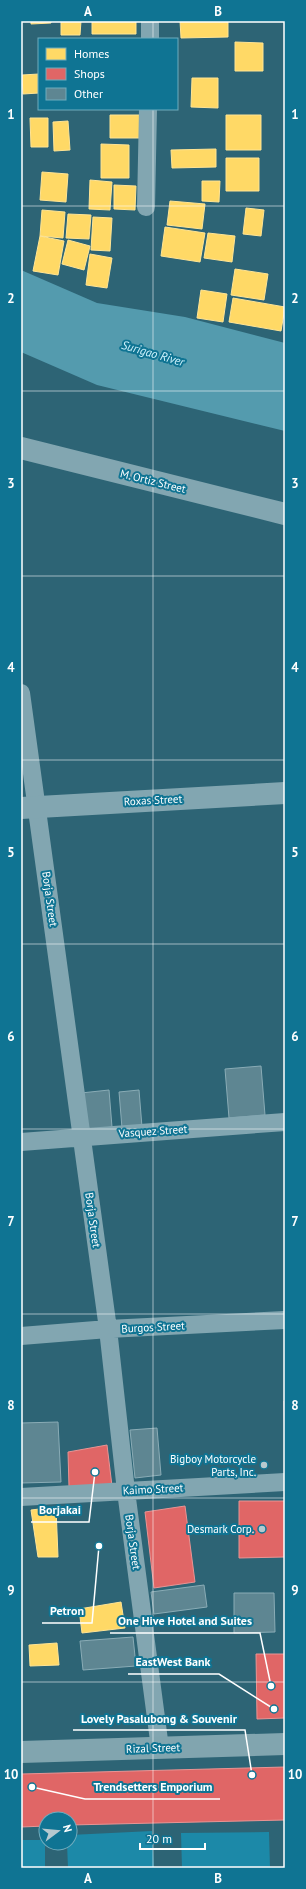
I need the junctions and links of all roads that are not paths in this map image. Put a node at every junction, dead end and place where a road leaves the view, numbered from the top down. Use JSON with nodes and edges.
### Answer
{"nodes":[{"id":1,"x":150,"y":21,"type":"edge"},
{"id":2,"x":150,"y":38,"type":"edge"},
{"id":3,"x":148,"y":110,"type":"edge"},
{"id":4,"x":146,"y":207,"type":"dead end"},
{"id":5,"x":21,"y":448,"type":"edge"},
{"id":6,"x":285,"y":514,"type":"edge"},
{"id":7,"x":21,"y":693,"type":"edge"},
{"id":8,"x":285,"y":793,"type":"edge"},
{"id":9,"x":29,"y":807,"type":"edge"},
{"id":10,"x":285,"y":1122,"type":"edge"},
{"id":11,"x":81,"y":1136,"type":"junction"},
{"id":12,"x":21,"y":1142,"type":"edge"},
{"id":13,"x":285,"y":1320,"type":"edge"},
{"id":14,"x":108,"y":1329,"type":"junction"},
{"id":15,"x":21,"y":1336,"type":"edge"},
{"id":16,"x":285,"y":1482,"type":"edge"},
{"id":17,"x":126,"y":1491,"type":"junction"},
{"id":18,"x":21,"y":1497,"type":"edge"},
{"id":19,"x":285,"y":1744,"type":"edge"},
{"id":20,"x":160,"y":1748,"type":"junction"},
{"id":21,"x":21,"y":1752,"type":"edge"}],
"edges":[{"from":1,"to":2,"type":"street"},
{"from":3,"to":4,"type":"street"},
{"from":5,"to":6,"type":"street","name":"M. Ortiz Street"},
{"from":7,"to":9,"type":"street","name":"Borja Street"},
{"from":8,"to":9,"type":"street","name":"Roxas Street"},
{"from":9,"to":11,"type":"street","name":"Borja Street"},
{"from":10,"to":11,"type":"street","name":"Vasquez Street"},
{"from":11,"to":12,"type":"street","name":"Vasquez Street"},
{"from":11,"to":14,"type":"street","name":"Borja Street"},
{"from":13,"to":14,"type":"street","name":"Burgos Street"},
{"from":14,"to":15,"type":"street","name":"Burgos Street"},
{"from":14,"to":17,"type":"street","name":"Borja Street"},
{"from":16,"to":17,"type":"street","name":"Kaimo Street"},
{"from":17,"to":18,"type":"street","name":"Kaimo Street"},
{"from":17,"to":20,"type":"street","name":"Borja Street"},
{"from":19,"to":20,"type":"main road","name":"Rizal Street"},
{"from":20,"to":21,"type":"main road","name":"Rizal Street"}]}
